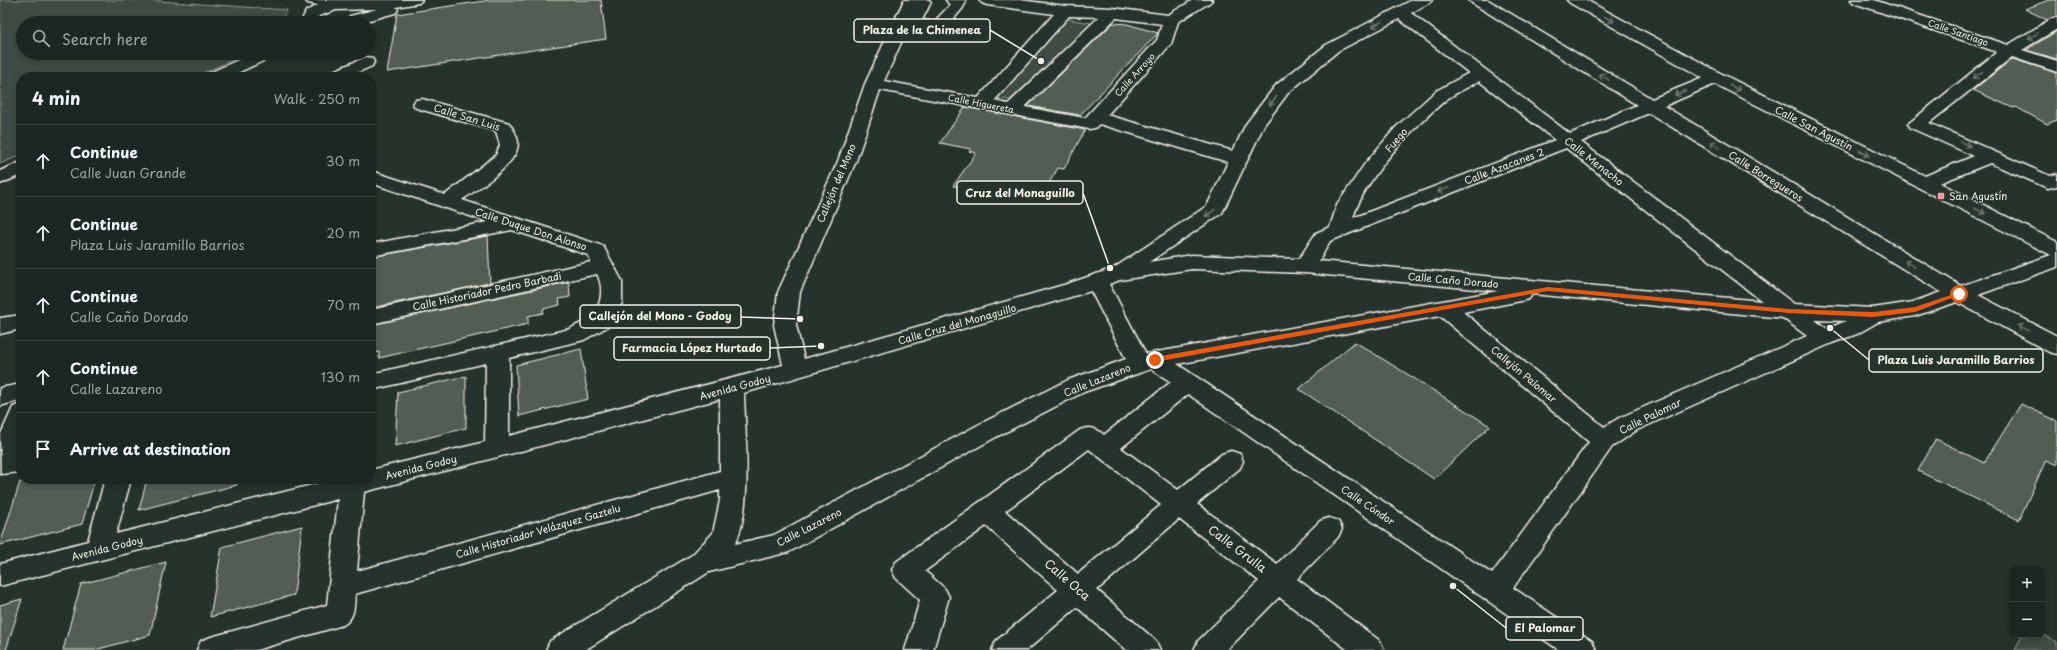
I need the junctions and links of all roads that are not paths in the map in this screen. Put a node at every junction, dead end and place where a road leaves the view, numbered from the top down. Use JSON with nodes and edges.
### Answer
{"nodes":[{"id":1,"x":414,"y":0,"type":"edge"},
{"id":2,"x":421,"y":0,"type":"edge"},
{"id":3,"x":426,"y":0,"type":"edge"},
{"id":4,"x":912,"y":0,"type":"edge"},
{"id":5,"x":924,"y":0,"type":"edge"},
{"id":6,"x":954,"y":0,"type":"edge"},
{"id":7,"x":969,"y":0,"type":"edge"},
{"id":8,"x":987,"y":0,"type":"edge"},
{"id":9,"x":1204,"y":0,"type":"edge"},
{"id":10,"x":1424,"y":0,"type":"edge"},
{"id":11,"x":1477,"y":0,"type":"edge"},
{"id":12,"x":1575,"y":0,"type":"edge"},
{"id":13,"x":1859,"y":0,"type":"edge"},
{"id":14,"x":1911,"y":0,"type":"edge"},
{"id":15,"x":361,"y":3,"type":"junction"},
{"id":16,"x":1089,"y":6,"type":"edge"},
{"id":17,"x":313,"y":11,"type":"edge"},
{"id":18,"x":1065,"y":11,"type":"junction"},
{"id":19,"x":1400,"y":12,"type":"junction"},
{"id":20,"x":1894,"y":12,"type":"junction"},
{"id":21,"x":1112,"y":13,"type":"junction"},
{"id":22,"x":357,"y":16,"type":"edge"},
{"id":23,"x":369,"y":16,"type":"edge"},
{"id":24,"x":1171,"y":20,"type":"junction"},
{"id":25,"x":2057,"y":22,"type":"edge"},
{"id":26,"x":900,"y":26,"type":"junction"},
{"id":27,"x":2009,"y":51,"type":"junction"},
{"id":28,"x":253,"y":60,"type":"edge"},
{"id":29,"x":366,"y":62,"type":"dead end"},
{"id":30,"x":2057,"y":67,"type":"edge"},
{"id":31,"x":226,"y":72,"type":"edge"},
{"id":32,"x":345,"y":72,"type":"edge"},
{"id":33,"x":1480,"y":74,"type":"junction"},
{"id":34,"x":1716,"y":78,"type":"junction"},
{"id":35,"x":874,"y":84,"type":"junction"},
{"id":36,"x":422,"y":104,"type":"dead end"},
{"id":37,"x":982,"y":104,"type":"junction"},
{"id":38,"x":1651,"y":105,"type":"junction"},
{"id":39,"x":1012,"y":110,"type":"junction"},
{"id":40,"x":1092,"y":121,"type":"junction"},
{"id":41,"x":1568,"y":141,"type":"junction"},
{"id":42,"x":1991,"y":156,"type":"junction"},
{"id":43,"x":1238,"y":159,"type":"junction"},
{"id":44,"x":16,"y":170,"type":"edge"},
{"id":45,"x":0,"y":178,"type":"edge"},
{"id":46,"x":376,"y":179,"type":"edge"},
{"id":47,"x":2057,"y":180,"type":"edge"},
{"id":48,"x":1923,"y":183,"type":"junction"},
{"id":49,"x":448,"y":202,"type":"junction"},
{"id":50,"x":513,"y":224,"type":"junction"},
{"id":51,"x":1339,"y":230,"type":"junction"},
{"id":52,"x":376,"y":249,"type":"edge"},
{"id":53,"x":2057,"y":250,"type":"edge"},
{"id":54,"x":2057,"y":260,"type":"edge"},
{"id":55,"x":604,"y":266,"type":"junction"},
{"id":56,"x":1305,"y":266,"type":"junction"},
{"id":57,"x":1117,"y":274,"type":"junction"},
{"id":58,"x":1096,"y":281,"type":"junction"},
{"id":59,"x":1548,"y":289,"type":"junction"},
{"id":60,"x":1959,"y":294,"type":"junction"},
{"id":61,"x":1444,"y":308,"type":"junction"},
{"id":62,"x":1788,"y":311,"type":"junction"},
{"id":63,"x":1873,"y":315,"type":"junction"},
{"id":64,"x":376,"y":316,"type":"edge"},
{"id":65,"x":16,"y":323,"type":"edge"},
{"id":66,"x":0,"y":326,"type":"edge"},
{"id":67,"x":1824,"y":338,"type":"junction"},
{"id":68,"x":2057,"y":346,"type":"edge"},
{"id":69,"x":498,"y":353,"type":"junction"},
{"id":70,"x":1147,"y":361,"type":"junction"},
{"id":71,"x":795,"y":370,"type":"junction"},
{"id":72,"x":376,"y":381,"type":"edge"},
{"id":73,"x":1187,"y":382,"type":"junction"},
{"id":74,"x":732,"y":388,"type":"junction"},
{"id":75,"x":16,"y":393,"type":"edge"},
{"id":76,"x":0,"y":397,"type":"edge"},
{"id":77,"x":16,"y":426,"type":"edge"},
{"id":78,"x":1603,"y":440,"type":"junction"},
{"id":79,"x":497,"y":448,"type":"junction"},
{"id":80,"x":1104,"y":448,"type":"junction"},
{"id":81,"x":1231,"y":461,"type":"dead end"},
{"id":82,"x":16,"y":463,"type":"edge"},
{"id":83,"x":733,"y":477,"type":"junction"},
{"id":84,"x":376,"y":479,"type":"edge"},
{"id":85,"x":117,"y":484,"type":"edge"},
{"id":86,"x":356,"y":484,"type":"edge"},
{"id":87,"x":352,"y":485,"type":"junction"},
{"id":88,"x":1178,"y":504,"type":"junction"},
{"id":89,"x":987,"y":511,"type":"junction"},
{"id":90,"x":1329,"y":529,"type":"dead end"},
{"id":91,"x":99,"y":550,"type":"junction"},
{"id":92,"x":702,"y":563,"type":"junction"},
{"id":93,"x":0,"y":575,"type":"edge"},
{"id":94,"x":1277,"y":580,"type":"junction"},
{"id":95,"x":344,"y":586,"type":"junction"},
{"id":96,"x":1077,"y":590,"type":"junction"},
{"id":97,"x":1496,"y":591,"type":"junction"},
{"id":98,"x":1211,"y":649,"type":"edge"},
{"id":99,"x":211,"y":650,"type":"edge"},
{"id":100,"x":560,"y":650,"type":"edge"},
{"id":101,"x":919,"y":650,"type":"edge"},
{"id":102,"x":1006,"y":650,"type":"edge"},
{"id":103,"x":1146,"y":650,"type":"edge"},
{"id":104,"x":1370,"y":650,"type":"edge"},
{"id":105,"x":1582,"y":650,"type":"edge"}],
"edges":[{"from":1,"to":15,"type":"street"},
{"from":2,"to":3,"type":"street"},
{"from":3,"to":23,"type":"street"},
{"from":4,"to":26,"type":"street","name":"Callejón del Mono"},
{"from":5,"to":6,"type":"street"},
{"from":7,"to":26,"type":"street"},
{"from":8,"to":18,"type":"street"},
{"from":9,"to":24,"type":"street"},
{"from":10,"to":19,"type":"street"},
{"from":38,"to":11,"type":"street","name":"Calle Borregueros","one_way":true},
{"from":12,"to":34,"type":"street","name":"Calle San Agustín","one_way":true},
{"from":13,"to":20,"type":"street","name":"Calle Santiago"},
{"from":14,"to":20,"type":"street"},
{"from":15,"to":17,"type":"street"},
{"from":15,"to":22,"type":"street"},
{"from":16,"to":18,"type":"street"},
{"from":16,"to":21,"type":"street"},
{"from":18,"to":37,"type":"street"},
{"from":19,"to":33,"type":"street","name":"Calle Menacho"},
{"from":19,"to":43,"type":"street","one_way":true},
{"from":20,"to":27,"type":"street","name":"Calle Santiago"},
{"from":21,"to":24,"type":"street"},
{"from":21,"to":39,"type":"street"},
{"from":24,"to":40,"type":"street","name":"Calle Arroyo"},
{"from":25,"to":27,"type":"street","one_way":true},
{"from":26,"to":35,"type":"street","name":"Callejón del Mono"},
{"from":27,"to":30,"type":"street","name":"Calle Santiago"},
{"from":27,"to":42,"type":"street","one_way":true},
{"from":28,"to":31,"type":"street"},
{"from":29,"to":32,"type":"street"},
{"from":33,"to":41,"type":"street","name":"Calle Menacho"},
{"from":33,"to":51,"type":"street","name":"Fuego"},
{"from":34,"to":38,"type":"street","name":"Calle Azacanes 2","one_way":true},
{"from":34,"to":48,"type":"street","name":"Calle San Agustín","one_way":true},
{"from":35,"to":37,"type":"street","name":"Calle Higuereta"},
{"from":35,"to":71,"type":"street","name":"Callejón del Mono"},
{"from":36,"to":49,"type":"street","name":"Calle San Luis"},
{"from":37,"to":39,"type":"street","name":"Calle Higuereta"},
{"from":38,"to":41,"type":"street","name":"Calle Azacanes 2"},
{"from":60,"to":38,"type":"street","name":"Calle Borregueros","one_way":true},
{"from":39,"to":40,"type":"street","name":"Calle Higuereta"},
{"from":40,"to":43,"type":"street","name":"Calle Higuereta"},
{"from":41,"to":51,"type":"street","name":"Calle Azacanes 2","one_way":true},
{"from":41,"to":62,"type":"street","name":"Calle Menacho"},
{"from":42,"to":47,"type":"street"},
{"from":42,"to":48,"type":"street"},
{"from":43,"to":57,"type":"street","one_way":true},
{"from":44,"to":45,"type":"street"},
{"from":46,"to":49,"type":"street","name":"Calle Duque Don Alonso"},
{"from":48,"to":53,"type":"street","name":"Calle San Agustín","one_way":true},
{"from":49,"to":50,"type":"street","name":"Calle Duque Don Alonso"},
{"from":50,"to":52,"type":"street"},
{"from":50,"to":55,"type":"street","name":"Calle Duque Don Alonso"},
{"from":51,"to":56,"type":"street","name":"Calle Azacanes 2"},
{"from":54,"to":60,"type":"street"},
{"from":55,"to":64,"type":"street","name":"Calle Historiador Pedro Barbadi"},
{"from":55,"to":69,"type":"street","name":"Calle Duque Don Alonso"},
{"from":56,"to":57,"type":"street","name":"Calle Caño Dorado"},
{"from":56,"to":59,"type":"street","name":"Calle Caño Dorado"},
{"from":57,"to":58,"type":"street","name":"Calle Cruz del Monaguillo"},
{"from":58,"to":70,"type":"street"},
{"from":58,"to":71,"type":"street","name":"Calle Cruz del Monaguillo"},
{"from":59,"to":61,"type":"street","name":"Calle Lazareno"},
{"from":59,"to":62,"type":"street","name":"Calle Caño Dorado"},
{"from":60,"to":63,"type":"street"},
{"from":68,"to":60,"type":"street","name":"Calle Borregueros","one_way":true},
{"from":61,"to":70,"type":"street","name":"Calle Lazareno"},
{"from":61,"to":78,"type":"street","name":"Callejón Palomar"},
{"from":62,"to":63,"type":"street","name":"Calle Caño Dorado"},
{"from":62,"to":67,"type":"street","name":"Calle Menacho"},
{"from":63,"to":67,"type":"street","name":"Calle Palomar"},
{"from":65,"to":66,"type":"street"},
{"from":67,"to":78,"type":"street","name":"Calle Palomar"},
{"from":69,"to":72,"type":"street","name":"Calle Duque Don Alonso"},
{"from":69,"to":79,"type":"street"},
{"from":70,"to":73,"type":"street","name":"Calle Cóndor"},
{"from":70,"to":92,"type":"street","name":"Calle Lazareno"},
{"from":71,"to":74,"type":"street","name":"Avenida Godoy"},
{"from":73,"to":80,"type":"street"},
{"from":73,"to":97,"type":"street","name":"Calle Cóndor"},
{"from":74,"to":79,"type":"street","name":"Avenida Godoy"},
{"from":74,"to":83,"type":"street"},
{"from":75,"to":76,"type":"street"},
{"from":77,"to":82,"type":"street"},
{"from":78,"to":97,"type":"street","name":"Calle Palomar"},
{"from":79,"to":84,"type":"street","name":"Avenida Godoy"},
{"from":80,"to":88,"type":"street","name":"Calle Grulla"},
{"from":80,"to":89,"type":"street","name":"Calle Grulla"},
{"from":81,"to":88,"type":"street"},
{"from":83,"to":92,"type":"street"},
{"from":83,"to":95,"type":"street","name":"Calle Historiador Velázquez Gaztelu"},
{"from":85,"to":91,"type":"street"},
{"from":86,"to":87,"type":"street","name":"Avenida Godoy"},
{"from":87,"to":91,"type":"street","name":"Avenida Godoy"},
{"from":87,"to":95,"type":"street"},
{"from":88,"to":94,"type":"street","name":"Calle Grulla"},
{"from":88,"to":96,"type":"street"},
{"from":89,"to":96,"type":"street","name":"Calle Oca"},
{"from":89,"to":101,"type":"street"},
{"from":90,"to":94,"type":"street"},
{"from":91,"to":93,"type":"street","name":"Avenida Godoy"},
{"from":92,"to":100,"type":"street"},
{"from":94,"to":98,"type":"street"},
{"from":94,"to":104,"type":"street","name":"Calle Grulla"},
{"from":95,"to":99,"type":"street"},
{"from":96,"to":102,"type":"street"},
{"from":96,"to":103,"type":"street","name":"Calle Oca"},
{"from":97,"to":105,"type":"street","name":"Calle Cóndor"}]}
